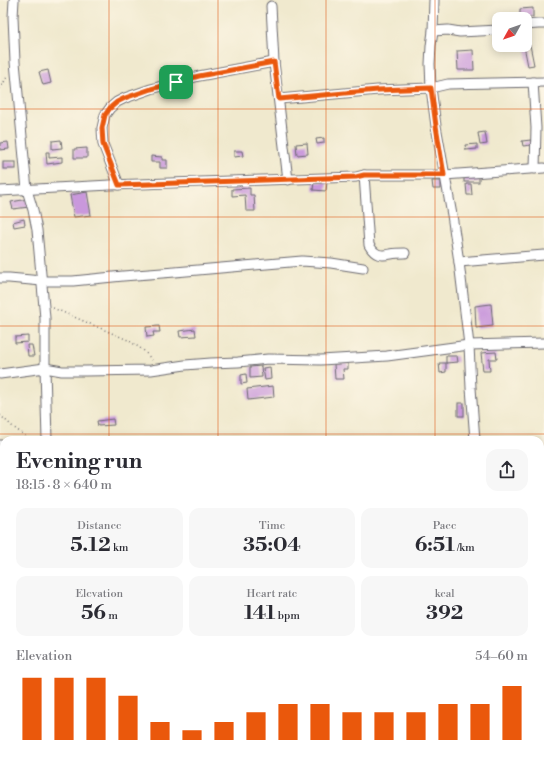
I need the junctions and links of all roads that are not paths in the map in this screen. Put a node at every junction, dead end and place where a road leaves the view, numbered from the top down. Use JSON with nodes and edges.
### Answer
{"nodes":[{"id":1,"x":14,"y":0,"type":"edge"},
{"id":2,"x":434,"y":0,"type":"edge"},
{"id":3,"x":271,"y":6,"type":"dead end"},
{"id":4,"x":532,"y":24,"type":"edge"},
{"id":5,"x":544,"y":24,"type":"edge"},
{"id":6,"x":492,"y":30,"type":"edge"},
{"id":7,"x":433,"y":31,"type":"junction"},
{"id":8,"x":274,"y":62,"type":"junction"},
{"id":9,"x":533,"y":82,"type":"junction"},
{"id":10,"x":544,"y":82,"type":"edge"},
{"id":11,"x":431,"y":88,"type":"junction"},
{"id":12,"x":279,"y":99,"type":"junction"},
{"id":13,"x":540,"y":168,"type":"edge"},
{"id":14,"x":364,"y":175,"type":"junction"},
{"id":15,"x":444,"y":175,"type":"junction"},
{"id":16,"x":288,"y":180,"type":"junction"},
{"id":17,"x":119,"y":185,"type":"junction"},
{"id":18,"x":27,"y":190,"type":"junction"},
{"id":19,"x":0,"y":191,"type":"edge"},
{"id":20,"x":405,"y":253,"type":"dead end"},
{"id":21,"x":544,"y":255,"type":"edge"},
{"id":22,"x":459,"y":262,"type":"junction"},
{"id":23,"x":363,"y":268,"type":"dead end"},
{"id":24,"x":0,"y":278,"type":"edge"},
{"id":25,"x":42,"y":281,"type":"junction"},
{"id":26,"x":544,"y":343,"type":"edge"},
{"id":27,"x":469,"y":345,"type":"junction"},
{"id":28,"x":44,"y":368,"type":"junction"},
{"id":29,"x":0,"y":374,"type":"edge"},
{"id":30,"x":47,"y":436,"type":"edge"},
{"id":31,"x":475,"y":436,"type":"edge"}],
"edges":[{"from":1,"to":18,"type":"street"},
{"from":2,"to":7,"type":"street"},
{"from":3,"to":8,"type":"street"},
{"from":4,"to":5,"type":"street"},
{"from":6,"to":7,"type":"street"},
{"from":7,"to":11,"type":"street"},
{"from":8,"to":12,"type":"street"},
{"from":8,"to":17,"type":"street"},
{"from":9,"to":10,"type":"street"},
{"from":9,"to":11,"type":"street"},
{"from":9,"to":13,"type":"street"},
{"from":11,"to":12,"type":"street"},
{"from":11,"to":15,"type":"street"},
{"from":12,"to":16,"type":"street"},
{"from":13,"to":15,"type":"street"},
{"from":14,"to":15,"type":"street"},
{"from":14,"to":16,"type":"street"},
{"from":14,"to":20,"type":"street"},
{"from":15,"to":22,"type":"street"},
{"from":16,"to":17,"type":"street"},
{"from":17,"to":18,"type":"street"},
{"from":18,"to":19,"type":"street"},
{"from":18,"to":25,"type":"street"},
{"from":21,"to":22,"type":"street"},
{"from":22,"to":27,"type":"street"},
{"from":23,"to":25,"type":"street"},
{"from":24,"to":25,"type":"street"},
{"from":25,"to":28,"type":"street"},
{"from":26,"to":27,"type":"street"},
{"from":27,"to":28,"type":"street"},
{"from":27,"to":31,"type":"street"},
{"from":28,"to":29,"type":"street"},
{"from":28,"to":30,"type":"street"}]}
